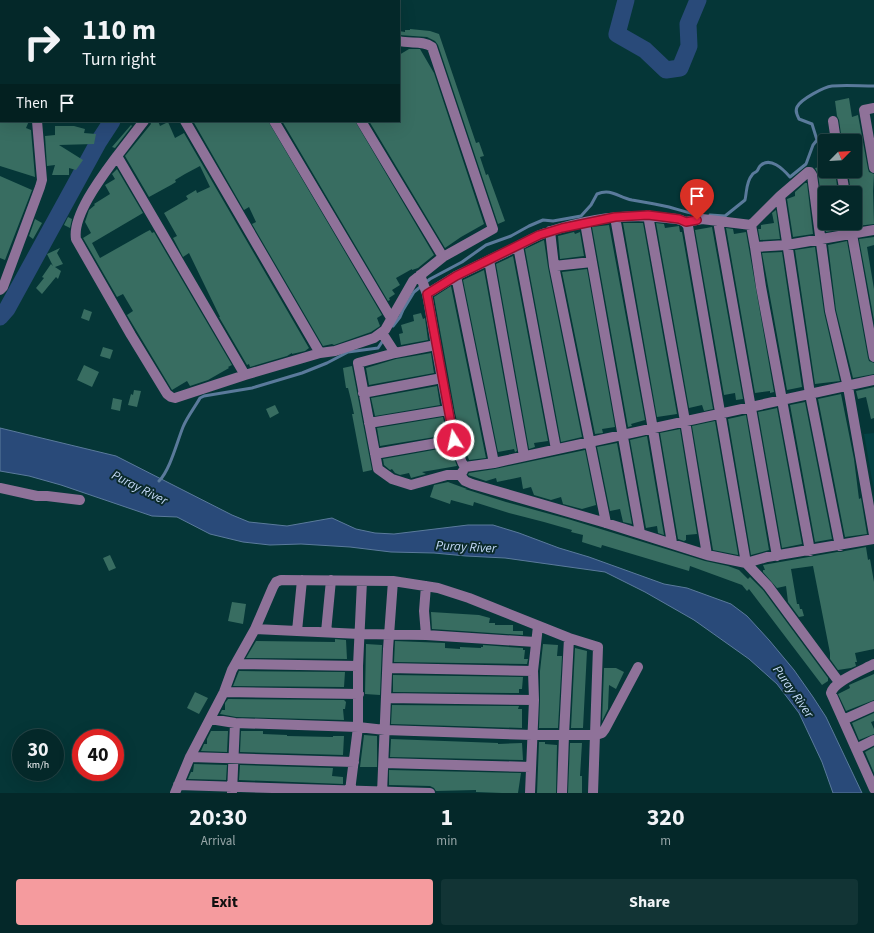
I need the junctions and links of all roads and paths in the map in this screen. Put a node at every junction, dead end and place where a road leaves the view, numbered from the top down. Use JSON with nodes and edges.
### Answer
{"nodes":[{"id":1,"x":400,"y":41,"type":"edge"},
{"id":2,"x":869,"y":109,"type":"edge"},
{"id":3,"x":832,"y":121,"type":"dead end"},
{"id":4,"x":37,"y":122,"type":"edge"},
{"id":5,"x":143,"y":122,"type":"edge"},
{"id":6,"x":186,"y":122,"type":"edge"},
{"id":7,"x":275,"y":122,"type":"edge"},
{"id":8,"x":362,"y":122,"type":"edge"},
{"id":9,"x":835,"y":134,"type":"edge"},
{"id":10,"x":117,"y":156,"type":"junction"},
{"id":11,"x":874,"y":168,"type":"edge"},
{"id":12,"x":780,"y":196,"type":"junction"},
{"id":13,"x":648,"y":215,"type":"junction"},
{"id":14,"x":615,"y":217,"type":"junction"},
{"id":15,"x":718,"y":221,"type":"junction"},
{"id":16,"x":686,"y":222,"type":"junction"},
{"id":17,"x":585,"y":223,"type":"junction"},
{"id":18,"x":751,"y":225,"type":"junction"},
{"id":19,"x":851,"y":230,"type":"edge"},
{"id":20,"x":874,"y":230,"type":"edge"},
{"id":21,"x":550,"y":231,"type":"junction"},
{"id":22,"x":852,"y":234,"type":"junction"},
{"id":23,"x":820,"y":240,"type":"junction"},
{"id":24,"x":787,"y":245,"type":"junction"},
{"id":25,"x":518,"y":246,"type":"junction"},
{"id":26,"x":756,"y":246,"type":"junction"},
{"id":27,"x":443,"y":257,"type":"junction"},
{"id":28,"x":489,"y":260,"type":"junction"},
{"id":29,"x":592,"y":262,"type":"junction"},
{"id":30,"x":554,"y":266,"type":"junction"},
{"id":31,"x":456,"y":276,"type":"junction"},
{"id":32,"x":424,"y":284,"type":"junction"},
{"id":33,"x":0,"y":290,"type":"edge"},
{"id":34,"x":391,"y":318,"type":"junction"},
{"id":35,"x":388,"y":342,"type":"junction"},
{"id":36,"x":436,"y":346,"type":"junction"},
{"id":37,"x":320,"y":353,"type":"junction"},
{"id":38,"x":874,"y":357,"type":"edge"},
{"id":39,"x":245,"y":375,"type":"junction"},
{"id":40,"x":442,"y":378,"type":"junction"},
{"id":41,"x":874,"y":380,"type":"edge"},
{"id":42,"x":848,"y":387,"type":"junction"},
{"id":43,"x":363,"y":393,"type":"junction"},
{"id":44,"x":810,"y":394,"type":"junction"},
{"id":45,"x":782,"y":400,"type":"junction"},
{"id":46,"x":751,"y":407,"type":"junction"},
{"id":47,"x":448,"y":410,"type":"junction"},
{"id":48,"x":720,"y":413,"type":"junction"},
{"id":49,"x":686,"y":421,"type":"junction"},
{"id":50,"x":369,"y":423,"type":"junction"},
{"id":51,"x":653,"y":428,"type":"junction"},
{"id":52,"x":622,"y":435,"type":"junction"},
{"id":53,"x":454,"y":440,"type":"junction"},
{"id":54,"x":590,"y":442,"type":"junction"},
{"id":55,"x":556,"y":449,"type":"junction"},
{"id":56,"x":375,"y":454,"type":"junction"},
{"id":57,"x":524,"y":456,"type":"junction"},
{"id":58,"x":494,"y":463,"type":"junction"},
{"id":59,"x":463,"y":471,"type":"junction"},
{"id":60,"x":0,"y":488,"type":"edge"},
{"id":61,"x":80,"y":500,"type":"dead end"},
{"id":62,"x":606,"y":522,"type":"junction"},
{"id":63,"x":640,"y":534,"type":"junction"},
{"id":64,"x":874,"y":535,"type":"edge"},
{"id":65,"x":874,"y":539,"type":"edge"},
{"id":66,"x":672,"y":544,"type":"junction"},
{"id":67,"x":840,"y":546,"type":"junction"},
{"id":68,"x":810,"y":550,"type":"junction"},
{"id":69,"x":707,"y":555,"type":"junction"},
{"id":70,"x":777,"y":556,"type":"junction"},
{"id":71,"x":746,"y":563,"type":"junction"},
{"id":72,"x":302,"y":580,"type":"junction"},
{"id":73,"x":331,"y":580,"type":"junction"},
{"id":74,"x":362,"y":581,"type":"junction"},
{"id":75,"x":393,"y":581,"type":"junction"},
{"id":76,"x":426,"y":586,"type":"junction"},
{"id":77,"x":538,"y":626,"type":"junction"},
{"id":78,"x":255,"y":629,"type":"junction"},
{"id":79,"x":297,"y":631,"type":"junction"},
{"id":80,"x":326,"y":632,"type":"junction"},
{"id":81,"x":360,"y":634,"type":"junction"},
{"id":82,"x":390,"y":634,"type":"junction"},
{"id":83,"x":426,"y":635,"type":"junction"},
{"id":84,"x":570,"y":638,"type":"junction"},
{"id":85,"x":536,"y":642,"type":"junction"},
{"id":86,"x":236,"y":664,"type":"junction"},
{"id":87,"x":874,"y":664,"type":"edge"},
{"id":88,"x":358,"y":666,"type":"junction"},
{"id":89,"x":638,"y":667,"type":"dead end"},
{"id":90,"x":388,"y":668,"type":"junction"},
{"id":91,"x":533,"y":671,"type":"junction"},
{"id":92,"x":839,"y":682,"type":"junction"},
{"id":93,"x":224,"y":692,"type":"junction"},
{"id":94,"x":359,"y":694,"type":"junction"},
{"id":95,"x":386,"y":698,"type":"junction"},
{"id":96,"x":534,"y":700,"type":"junction"},
{"id":97,"x":874,"y":706,"type":"edge"},
{"id":98,"x":210,"y":719,"type":"junction"},
{"id":99,"x":843,"y":720,"type":"junction"},
{"id":100,"x":235,"y":723,"type":"junction"},
{"id":101,"x":358,"y":727,"type":"junction"},
{"id":102,"x":385,"y":730,"type":"junction"},
{"id":103,"x":532,"y":735,"type":"junction"},
{"id":104,"x":564,"y":735,"type":"junction"},
{"id":105,"x":596,"y":735,"type":"junction"},
{"id":106,"x":874,"y":740,"type":"edge"},
{"id":107,"x":856,"y":749,"type":"junction"},
{"id":108,"x":190,"y":757,"type":"junction"},
{"id":109,"x":234,"y":758,"type":"junction"},
{"id":110,"x":354,"y":762,"type":"junction"},
{"id":111,"x":384,"y":763,"type":"junction"},
{"id":112,"x":531,"y":767,"type":"junction"},
{"id":113,"x":871,"y":776,"type":"edge"},
{"id":114,"x":176,"y":789,"type":"edge"},
{"id":115,"x":874,"y":789,"type":"edge"},
{"id":116,"x":232,"y":790,"type":"edge"},
{"id":117,"x":350,"y":790,"type":"junction"},
{"id":118,"x":382,"y":792,"type":"edge"},
{"id":119,"x":430,"y":793,"type":"edge"},
{"id":120,"x":530,"y":793,"type":"edge"},
{"id":121,"x":562,"y":793,"type":"edge"},
{"id":122,"x":593,"y":793,"type":"edge"}],
"edges":[{"from":1,"to":27,"type":"street"},
{"from":2,"to":11,"type":"street"},
{"from":3,"to":9,"type":"street"},
{"from":4,"to":33,"type":"street"},
{"from":5,"to":10,"type":"street"},
{"from":6,"to":37,"type":"street"},
{"from":7,"to":34,"type":"street"},
{"from":8,"to":27,"type":"street"},
{"from":10,"to":39,"type":"street"},
{"from":10,"to":39,"type":"street"},
{"from":12,"to":18,"type":"street"},
{"from":12,"to":23,"type":"street"},
{"from":12,"to":24,"type":"street"},
{"from":13,"to":14,"type":"street"},
{"from":13,"to":16,"type":"street"},
{"from":13,"to":49,"type":"street"},
{"from":14,"to":17,"type":"street"},
{"from":14,"to":51,"type":"street"},
{"from":15,"to":16,"type":"street"},
{"from":15,"to":18,"type":"street"},
{"from":15,"to":46,"type":"street"},
{"from":16,"to":48,"type":"street"},
{"from":17,"to":21,"type":"street"},
{"from":17,"to":29,"type":"street"},
{"from":18,"to":26,"type":"street"},
{"from":19,"to":22,"type":"street"},
{"from":20,"to":22,"type":"street"},
{"from":21,"to":25,"type":"street"},
{"from":21,"to":30,"type":"street"},
{"from":22,"to":23,"type":"street"},
{"from":22,"to":38,"type":"street"},
{"from":23,"to":24,"type":"street"},
{"from":23,"to":42,"type":"street"},
{"from":24,"to":26,"type":"street"},
{"from":24,"to":44,"type":"street"},
{"from":25,"to":28,"type":"street"},
{"from":25,"to":55,"type":"street"},
{"from":26,"to":45,"type":"street"},
{"from":27,"to":32,"type":"street"},
{"from":28,"to":31,"type":"street"},
{"from":28,"to":57,"type":"street"},
{"from":29,"to":30,"type":"street"},
{"from":29,"to":52,"type":"street"},
{"from":30,"to":54,"type":"street"},
{"from":31,"to":32,"type":"street"},
{"from":31,"to":58,"type":"street"},
{"from":32,"to":34,"type":"street"},
{"from":32,"to":36,"type":"street"},
{"from":34,"to":35,"type":"street"},
{"from":35,"to":36,"type":"street"},
{"from":35,"to":37,"type":"street"},
{"from":35,"to":43,"type":"street"},
{"from":36,"to":40,"type":"street"},
{"from":37,"to":39,"type":"street"},
{"from":40,"to":43,"type":"street"},
{"from":40,"to":47,"type":"street"},
{"from":41,"to":42,"type":"street"},
{"from":42,"to":44,"type":"street"},
{"from":42,"to":64,"type":"street"},
{"from":43,"to":50,"type":"street"},
{"from":44,"to":45,"type":"street"},
{"from":44,"to":67,"type":"street"},
{"from":45,"to":46,"type":"street"},
{"from":45,"to":68,"type":"street"},
{"from":46,"to":48,"type":"street"},
{"from":46,"to":70,"type":"street"},
{"from":47,"to":50,"type":"street"},
{"from":47,"to":53,"type":"street"},
{"from":48,"to":49,"type":"street"},
{"from":48,"to":71,"type":"street"},
{"from":49,"to":51,"type":"street"},
{"from":49,"to":69,"type":"street"},
{"from":50,"to":56,"type":"street"},
{"from":51,"to":52,"type":"street"},
{"from":51,"to":66,"type":"street"},
{"from":52,"to":54,"type":"street"},
{"from":52,"to":63,"type":"street"},
{"from":53,"to":56,"type":"street"},
{"from":53,"to":59,"type":"street"},
{"from":54,"to":55,"type":"street"},
{"from":54,"to":62,"type":"street"},
{"from":55,"to":57,"type":"street"},
{"from":56,"to":59,"type":"street"},
{"from":57,"to":58,"type":"street"},
{"from":58,"to":59,"type":"street"},
{"from":59,"to":62,"type":"street"},
{"from":60,"to":61,"type":"street"},
{"from":62,"to":63,"type":"street"},
{"from":63,"to":66,"type":"street"},
{"from":65,"to":67,"type":"street"},
{"from":66,"to":69,"type":"street"},
{"from":67,"to":68,"type":"street"},
{"from":68,"to":70,"type":"street"},
{"from":69,"to":71,"type":"street"},
{"from":70,"to":71,"type":"street"},
{"from":71,"to":92,"type":"street"},
{"from":72,"to":73,"type":"street"},
{"from":72,"to":78,"type":"street"},
{"from":72,"to":79,"type":"street"},
{"from":73,"to":74,"type":"street"},
{"from":73,"to":80,"type":"street"},
{"from":74,"to":75,"type":"street"},
{"from":74,"to":81,"type":"street"},
{"from":75,"to":76,"type":"street"},
{"from":75,"to":82,"type":"street"},
{"from":76,"to":77,"type":"street"},
{"from":76,"to":83,"type":"street"},
{"from":77,"to":84,"type":"street"},
{"from":77,"to":85,"type":"street"},
{"from":78,"to":79,"type":"street"},
{"from":78,"to":86,"type":"street"},
{"from":79,"to":80,"type":"street"},
{"from":80,"to":81,"type":"street"},
{"from":81,"to":82,"type":"street"},
{"from":81,"to":88,"type":"street"},
{"from":82,"to":83,"type":"street"},
{"from":82,"to":90,"type":"street"},
{"from":83,"to":85,"type":"street"},
{"from":84,"to":104,"type":"street"},
{"from":84,"to":105,"type":"street"},
{"from":85,"to":91,"type":"street"},
{"from":86,"to":88,"type":"street"},
{"from":86,"to":93,"type":"street"},
{"from":87,"to":92,"type":"street"},
{"from":88,"to":94,"type":"street"},
{"from":89,"to":105,"type":"street"},
{"from":90,"to":91,"type":"street"},
{"from":90,"to":95,"type":"street"},
{"from":91,"to":96,"type":"street"},
{"from":92,"to":99,"type":"street"},
{"from":93,"to":94,"type":"street"},
{"from":93,"to":98,"type":"street"},
{"from":94,"to":101,"type":"street"},
{"from":95,"to":96,"type":"street"},
{"from":95,"to":102,"type":"street"},
{"from":96,"to":103,"type":"street"},
{"from":97,"to":99,"type":"street"},
{"from":98,"to":100,"type":"street"},
{"from":98,"to":108,"type":"street"},
{"from":99,"to":107,"type":"street"},
{"from":100,"to":101,"type":"street"},
{"from":100,"to":109,"type":"street"},
{"from":101,"to":102,"type":"street"},
{"from":101,"to":110,"type":"street"},
{"from":102,"to":103,"type":"street"},
{"from":102,"to":111,"type":"street"},
{"from":103,"to":104,"type":"street"},
{"from":103,"to":112,"type":"street"},
{"from":104,"to":105,"type":"street"},
{"from":104,"to":121,"type":"street"},
{"from":105,"to":122,"type":"street"},
{"from":106,"to":107,"type":"street"},
{"from":107,"to":113,"type":"street"},
{"from":108,"to":109,"type":"street"},
{"from":108,"to":114,"type":"street"},
{"from":109,"to":110,"type":"street"},
{"from":109,"to":116,"type":"street"},
{"from":110,"to":117,"type":"street"},
{"from":111,"to":112,"type":"street"},
{"from":111,"to":118,"type":"street"},
{"from":112,"to":120,"type":"street"},
{"from":113,"to":115,"type":"street"},
{"from":114,"to":116,"type":"street"},
{"from":116,"to":117,"type":"street"},
{"from":117,"to":118,"type":"street"},
{"from":118,"to":119,"type":"street"}]}
